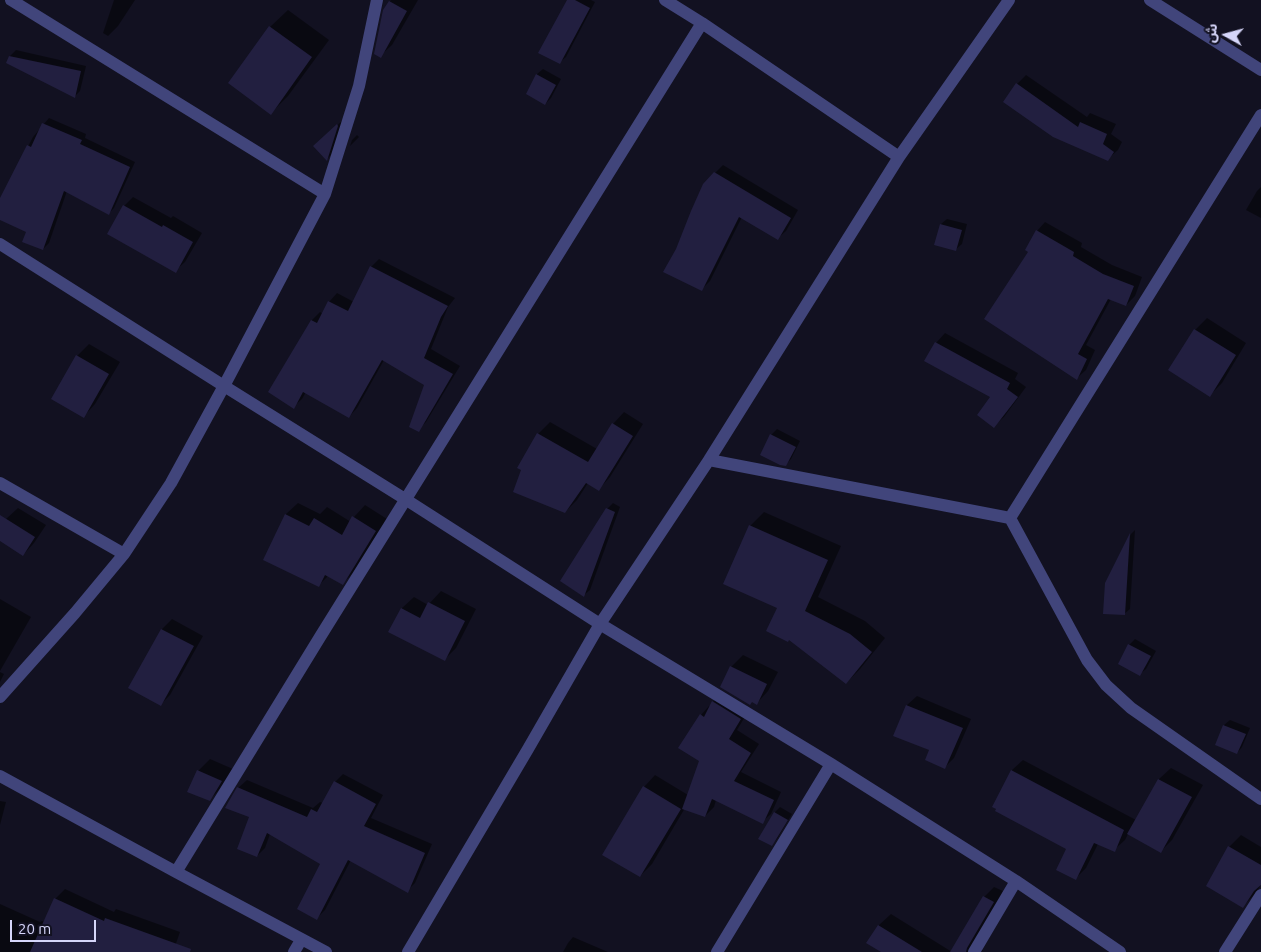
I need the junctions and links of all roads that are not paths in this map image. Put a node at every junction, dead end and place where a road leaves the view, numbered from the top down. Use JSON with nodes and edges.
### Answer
{"nodes":[{"id":1,"x":11,"y":0,"type":"edge"},
{"id":2,"x":377,"y":0,"type":"edge"},
{"id":3,"x":665,"y":0,"type":"edge"},
{"id":4,"x":1009,"y":0,"type":"edge"},
{"id":5,"x":1150,"y":0,"type":"edge"},
{"id":6,"x":702,"y":23,"type":"junction"},
{"id":7,"x":1261,"y":70,"type":"edge"},
{"id":8,"x":1261,"y":115,"type":"edge"},
{"id":9,"x":900,"y":157,"type":"junction"},
{"id":10,"x":325,"y":194,"type":"junction"},
{"id":11,"x":0,"y":244,"type":"edge"},
{"id":12,"x":224,"y":386,"type":"junction"},
{"id":13,"x":709,"y":460,"type":"junction"},
{"id":14,"x":0,"y":483,"type":"edge"},
{"id":15,"x":405,"y":499,"type":"junction"},
{"id":16,"x":1010,"y":518,"type":"junction"},
{"id":17,"x":124,"y":554,"type":"junction"},
{"id":18,"x":600,"y":624,"type":"junction"},
{"id":19,"x":0,"y":697,"type":"edge"},
{"id":20,"x":831,"y":764,"type":"junction"},
{"id":21,"x":0,"y":776,"type":"edge"},
{"id":22,"x":1261,"y":799,"type":"edge"},
{"id":23,"x":176,"y":872,"type":"junction"},
{"id":24,"x":1016,"y":881,"type":"junction"},
{"id":25,"x":1261,"y":895,"type":"edge"},
{"id":26,"x":301,"y":940,"type":"junction"},
{"id":27,"x":294,"y":952,"type":"edge"},
{"id":28,"x":326,"y":952,"type":"edge"},
{"id":29,"x":408,"y":952,"type":"edge"},
{"id":30,"x":717,"y":952,"type":"edge"},
{"id":31,"x":974,"y":952,"type":"edge"},
{"id":32,"x":1120,"y":952,"type":"edge"},
{"id":33,"x":1225,"y":952,"type":"edge"}],
"edges":[{"from":1,"to":10,"type":"street"},
{"from":2,"to":10,"type":"street"},
{"from":3,"to":6,"type":"street"},
{"from":4,"to":9,"type":"street"},
{"from":5,"to":7,"type":"street"},
{"from":6,"to":9,"type":"street"},
{"from":6,"to":15,"type":"street"},
{"from":8,"to":16,"type":"street"},
{"from":9,"to":13,"type":"street"},
{"from":10,"to":12,"type":"street"},
{"from":11,"to":12,"type":"street"},
{"from":12,"to":15,"type":"street"},
{"from":12,"to":17,"type":"street"},
{"from":13,"to":16,"type":"street"},
{"from":13,"to":18,"type":"street"},
{"from":14,"to":17,"type":"street"},
{"from":15,"to":18,"type":"street"},
{"from":15,"to":23,"type":"street"},
{"from":16,"to":22,"type":"street"},
{"from":17,"to":19,"type":"street"},
{"from":18,"to":20,"type":"street"},
{"from":18,"to":29,"type":"street"},
{"from":20,"to":24,"type":"street"},
{"from":20,"to":30,"type":"street"},
{"from":21,"to":23,"type":"street"},
{"from":23,"to":26,"type":"street"},
{"from":24,"to":31,"type":"street"},
{"from":24,"to":32,"type":"street"},
{"from":25,"to":33,"type":"street"},
{"from":26,"to":27,"type":"street"},
{"from":26,"to":28,"type":"street"}]}
